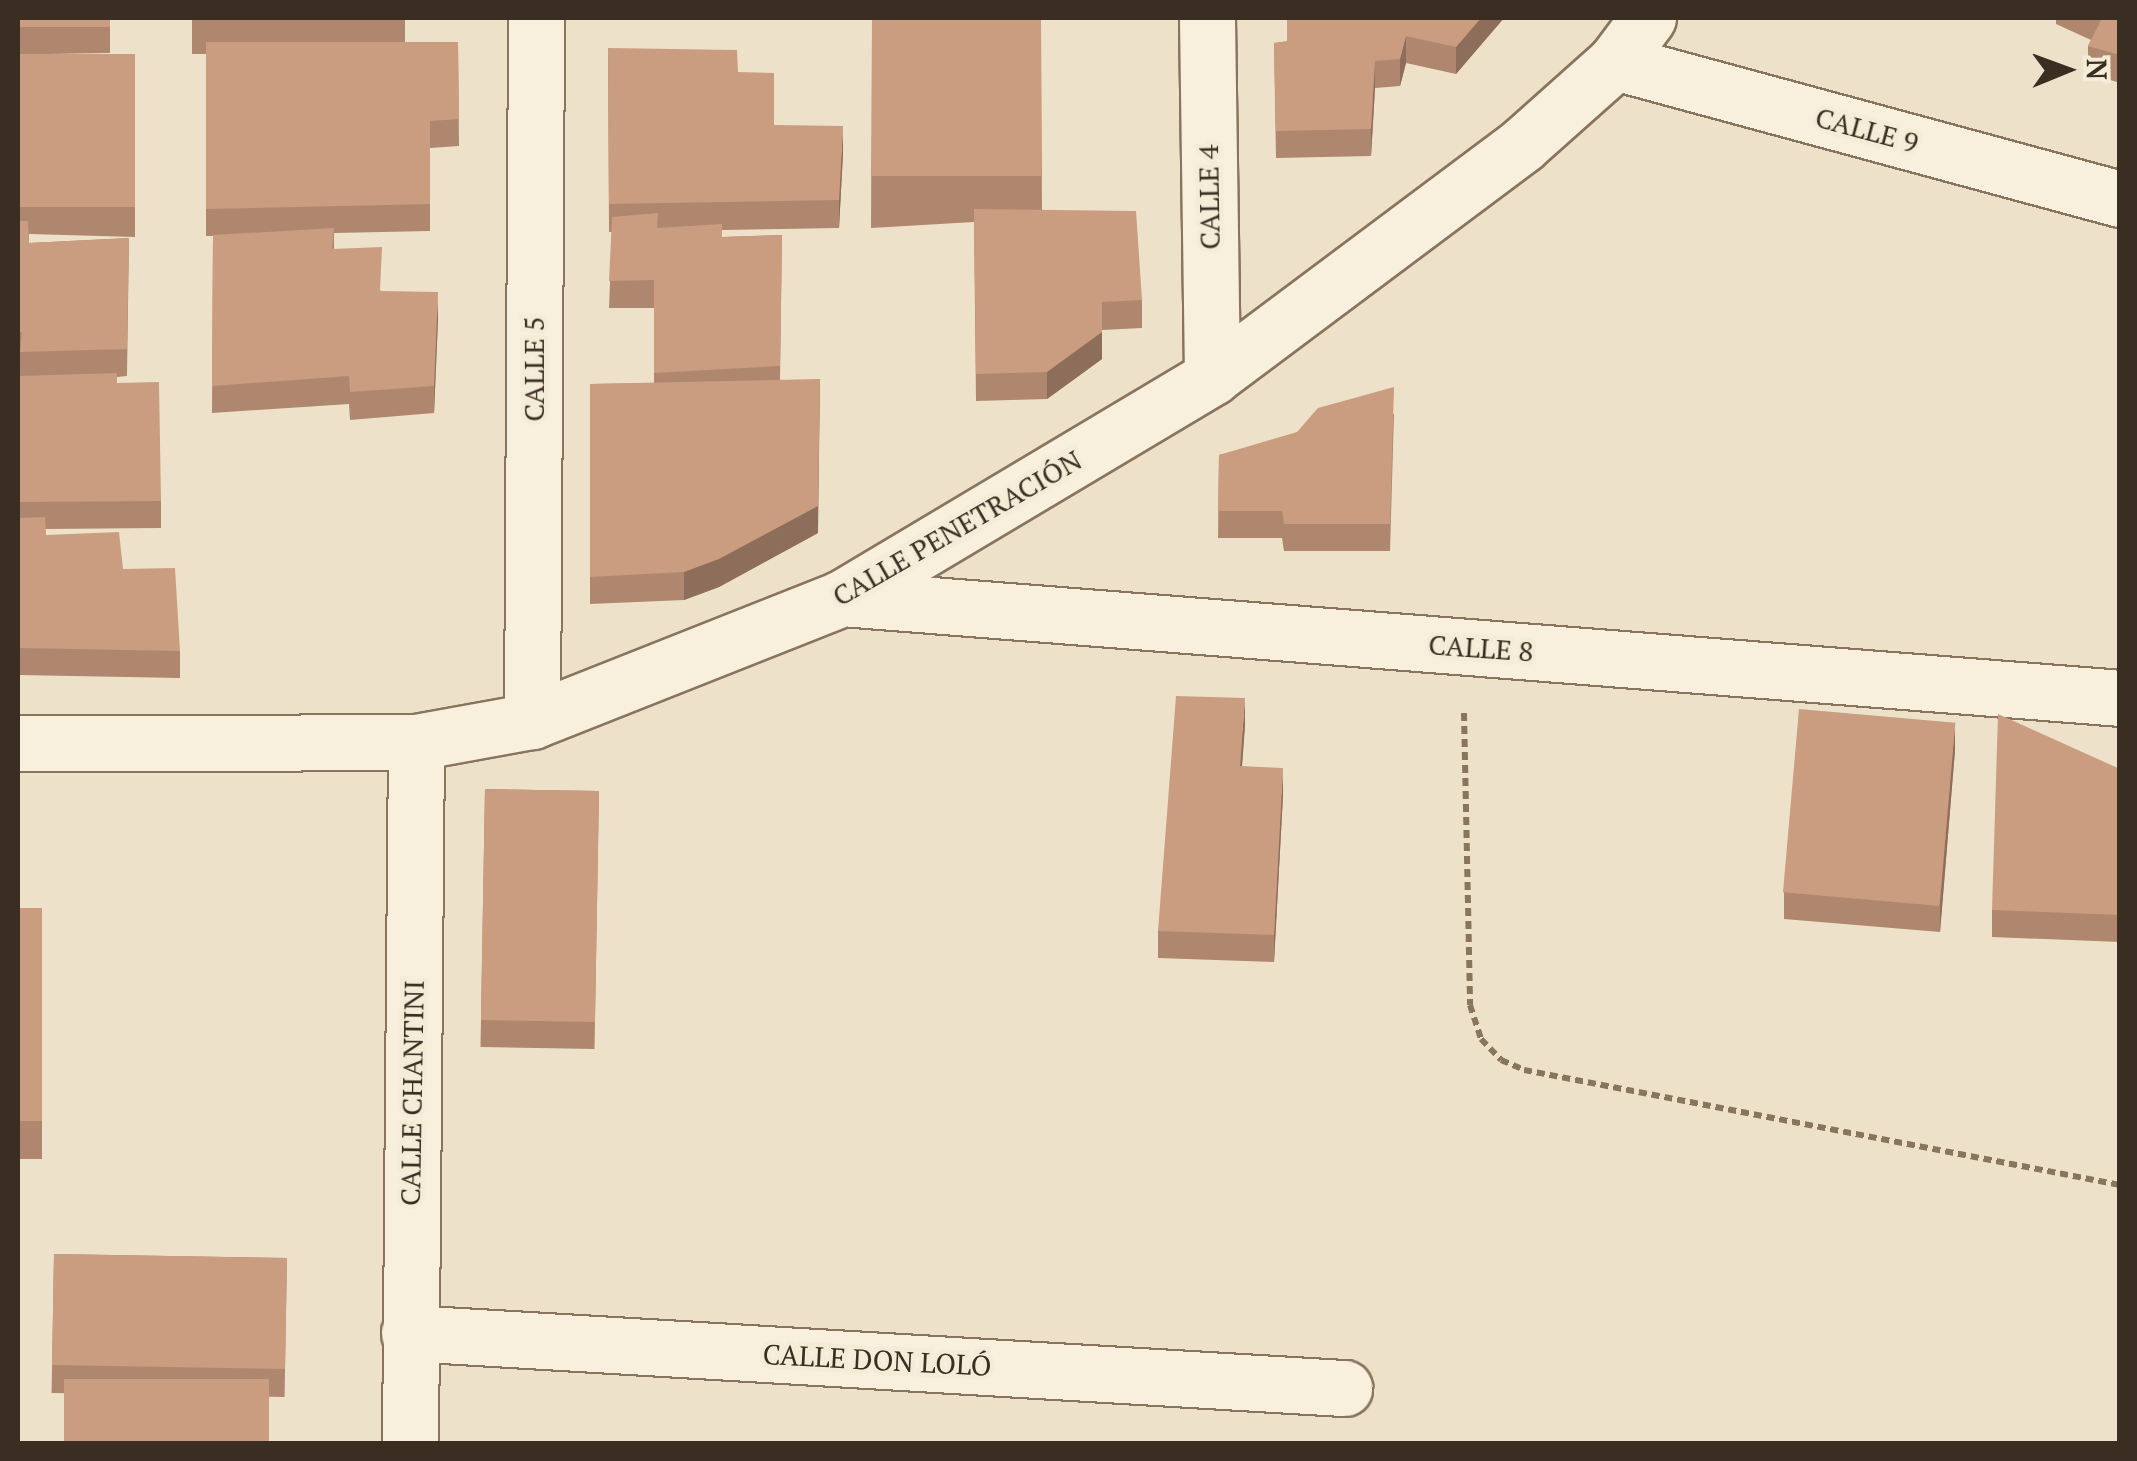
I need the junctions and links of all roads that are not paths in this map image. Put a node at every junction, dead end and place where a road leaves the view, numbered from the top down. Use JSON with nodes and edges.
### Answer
{"nodes":[{"id":1,"x":536,"y":18,"type":"edge"},
{"id":2,"x":1207,"y":18,"type":"edge"},
{"id":3,"x":1648,"y":18,"type":"edge"},
{"id":4,"x":1615,"y":62,"type":"junction"},
{"id":5,"x":2120,"y":199,"type":"edge"},
{"id":6,"x":1212,"y":377,"type":"junction"},
{"id":7,"x":842,"y":598,"type":"junction"},
{"id":8,"x":2120,"y":698,"type":"edge"},
{"id":9,"x":532,"y":721,"type":"junction"},
{"id":10,"x":416,"y":742,"type":"junction"},
{"id":11,"x":18,"y":743,"type":"edge"},
{"id":12,"x":409,"y":1333,"type":"junction"},
{"id":13,"x":1344,"y":1388,"type":"dead end"},
{"id":14,"x":410,"y":1444,"type":"edge"}],
"edges":[{"from":1,"to":9,"type":"street","name":"CALLE 5"},
{"from":2,"to":6,"type":"street","name":"CALLE 4"},
{"from":3,"to":4,"type":"street","name":"CALLE PENETRACIÓN"},
{"from":4,"to":5,"type":"street","name":"CALLE 9"},
{"from":4,"to":6,"type":"street","name":"CALLE PENETRACIÓN"},
{"from":6,"to":7,"type":"street","name":"CALLE PENETRACIÓN"},
{"from":7,"to":8,"type":"street","name":"CALLE 8"},
{"from":7,"to":9,"type":"street","name":"CALLE PENETRACIÓN"},
{"from":9,"to":10,"type":"street","name":"CALLE PENETRACIÓN"},
{"from":10,"to":11,"type":"street","name":"CALLE PENETRACIÓN"},
{"from":10,"to":12,"type":"street","name":"CALLE CHANTINI"},
{"from":12,"to":13,"type":"street","name":"CALLE DON LOLÓ"},
{"from":12,"to":14,"type":"street","name":"CALLE CHANTINI"}]}
